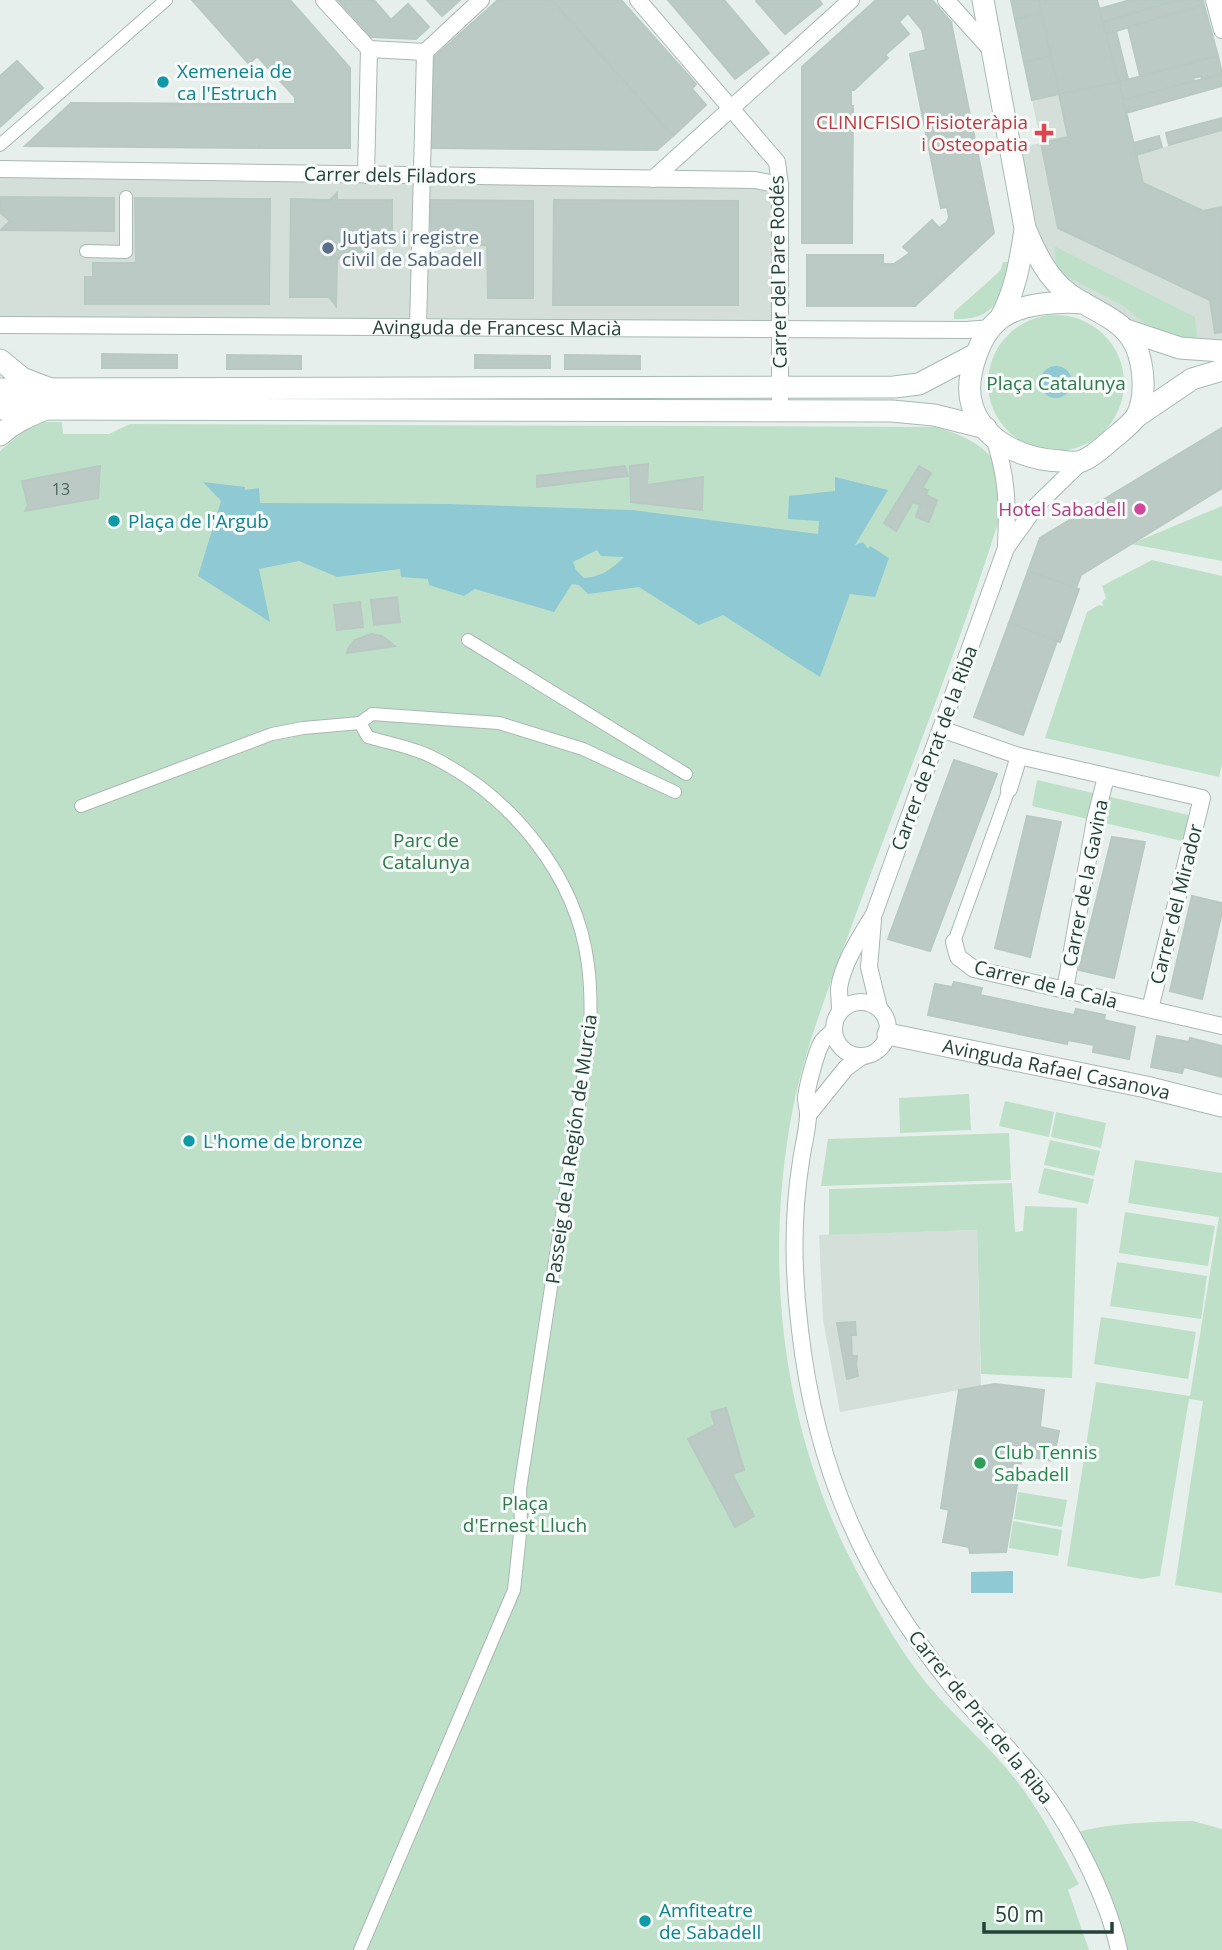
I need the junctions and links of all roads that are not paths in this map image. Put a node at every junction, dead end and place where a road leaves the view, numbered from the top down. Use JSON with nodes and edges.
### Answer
{"nodes":[{"id":1,"x":166,"y":0,"type":"edge"},
{"id":2,"x":324,"y":0,"type":"edge"},
{"id":3,"x":481,"y":0,"type":"edge"},
{"id":4,"x":638,"y":0,"type":"edge"},
{"id":5,"x":851,"y":0,"type":"edge"},
{"id":6,"x":946,"y":0,"type":"edge"},
{"id":7,"x":983,"y":0,"type":"edge"},
{"id":8,"x":1214,"y":0,"type":"edge"},
{"id":9,"x":1222,"y":30,"type":"edge"},
{"id":10,"x":369,"y":49,"type":"junction"},
{"id":11,"x":425,"y":52,"type":"junction"},
{"id":12,"x":993,"y":52,"type":"junction"},
{"id":13,"x":732,"y":108,"type":"junction"},
{"id":14,"x":0,"y":145,"type":"edge"},
{"id":15,"x":0,"y":169,"type":"edge"},
{"id":16,"x":366,"y":175,"type":"junction"},
{"id":17,"x":422,"y":175,"type":"junction"},
{"id":18,"x":653,"y":179,"type":"junction"},
{"id":19,"x":780,"y":185,"type":"junction"},
{"id":20,"x":126,"y":197,"type":"dead end"},
{"id":21,"x":1025,"y":228,"type":"junction"},
{"id":22,"x":86,"y":251,"type":"dead end"},
{"id":23,"x":1084,"y":303,"type":"junction"},
{"id":24,"x":997,"y":323,"type":"junction"},
{"id":25,"x":0,"y":325,"type":"edge"},
{"id":26,"x":418,"y":327,"type":"junction"},
{"id":27,"x":780,"y":329,"type":"junction"},
{"id":28,"x":1126,"y":330,"type":"junction"},
{"id":29,"x":1222,"y":351,"type":"edge"},
{"id":30,"x":976,"y":354,"type":"junction"},
{"id":31,"x":1222,"y":370,"type":"edge"},
{"id":32,"x":780,"y":386,"type":"junction"},
{"id":33,"x":7,"y":398,"type":"edge"},
{"id":34,"x":48,"y":399,"type":"junction"},
{"id":35,"x":780,"y":410,"type":"junction"},
{"id":36,"x":1136,"y":417,"type":"junction"},
{"id":37,"x":990,"y":432,"type":"junction"},
{"id":38,"x":1081,"y":461,"type":"junction"},
{"id":39,"x":1006,"y":548,"type":"junction"},
{"id":40,"x":468,"y":640,"type":"dead end"},
{"id":41,"x":360,"y":723,"type":"junction"},
{"id":42,"x":941,"y":729,"type":"junction"},
{"id":43,"x":1019,"y":756,"type":"junction"},
{"id":44,"x":686,"y":774,"type":"dead end"},
{"id":45,"x":1106,"y":777,"type":"junction"},
{"id":46,"x":1009,"y":789,"type":"joint"},
{"id":47,"x":675,"y":792,"type":"dead end"},
{"id":48,"x":81,"y":806,"type":"dead end"},
{"id":49,"x":873,"y":914,"type":"junction"},
{"id":50,"x":954,"y":942,"type":"joint"},
{"id":51,"x":1065,"y":990,"type":"junction"},
{"id":52,"x":878,"y":1008,"type":"junction"},
{"id":53,"x":1150,"y":1009,"type":"junction"},
{"id":54,"x":840,"y":1011,"type":"junction"},
{"id":55,"x":1222,"y":1026,"type":"edge"},
{"id":56,"x":833,"y":1031,"type":"junction"},
{"id":57,"x":888,"y":1034,"type":"junction"},
{"id":58,"x":861,"y":1057,"type":"junction"},
{"id":59,"x":1222,"y":1106,"type":"edge"},
{"id":60,"x":808,"y":1115,"type":"junction"},
{"id":61,"x":360,"y":1950,"type":"edge"},
{"id":62,"x":1119,"y":1950,"type":"edge"}],
"edges":[{"from":1,"to":14,"type":"street"},
{"from":2,"to":10,"type":"street"},
{"from":3,"to":11,"type":"street"},
{"from":4,"to":13,"type":"street","name":"Carrer del Pare Rodés"},
{"from":5,"to":13,"type":"street"},
{"from":6,"to":12,"type":"street"},
{"from":7,"to":12,"type":"main road"},
{"from":8,"to":9,"type":"street"},
{"from":10,"to":11,"type":"street"},
{"from":10,"to":16,"type":"street"},
{"from":11,"to":17,"type":"street"},
{"from":12,"to":21,"type":"main road"},
{"from":13,"to":18,"type":"street"},
{"from":13,"to":19,"type":"street","name":"Carrer del Pare Rodés"},
{"from":15,"to":16,"type":"street","name":"Carrer dels Filadors"},
{"from":16,"to":17,"type":"street","name":"Carrer dels Filadors"},
{"from":17,"to":18,"type":"street","name":"Carrer dels Filadors"},
{"from":17,"to":26,"type":"street"},
{"from":18,"to":19,"type":"street","name":"Carrer dels Filadors"},
{"from":19,"to":27,"type":"street","name":"Carrer del Pare Rodés"},
{"from":20,"to":22,"type":"street"},
{"from":21,"to":23,"type":"main road"},
{"from":21,"to":24,"type":"main road"},
{"from":23,"to":24,"type":"main road"},
{"from":23,"to":28,"type":"main road"},
{"from":24,"to":27,"type":"street","name":"Avinguda de Francesc Macià"},
{"from":24,"to":30,"type":"main road"},
{"from":25,"to":26,"type":"street","name":"Avinguda de Francesc Macià"},
{"from":26,"to":27,"type":"street","name":"Avinguda de Francesc Macià"},
{"from":27,"to":32,"type":"street","name":"Carrer del Pare Rodés"},
{"from":28,"to":29,"type":"main road"},
{"from":28,"to":36,"type":"main road"},
{"from":30,"to":32,"type":"main road"},
{"from":30,"to":37,"type":"main road"},
{"from":31,"to":36,"type":"main road"},
{"from":32,"to":34,"type":"main road"},
{"from":32,"to":35,"type":"street","name":"Carrer del Pare Rodés"},
{"from":33,"to":34,"type":"main road"},
{"from":33,"to":34,"type":"main road"},
{"from":34,"to":35,"type":"main road"},
{"from":35,"to":37,"type":"main road"},
{"from":36,"to":38,"type":"main road"},
{"from":37,"to":38,"type":"main road"},
{"from":37,"to":39,"type":"street"},
{"from":38,"to":39,"type":"street"},
{"from":39,"to":42,"type":"street","name":"Carrer de Prat de la Riba"},
{"from":40,"to":44,"type":"street"},
{"from":41,"to":47,"type":"street"},
{"from":41,"to":48,"type":"street"},
{"from":41,"to":61,"type":"street","name":"Passeig de la Región de Murcia"},
{"from":42,"to":43,"type":"street"},
{"from":42,"to":49,"type":"street","name":"Carrer de Prat de la Riba"},
{"from":43,"to":45,"type":"street"},
{"from":43,"to":46,"type":"street","name":"Carrer de la Cala"},
{"from":45,"to":51,"type":"street","name":"Carrer de la Gavina"},
{"from":45,"to":53,"type":"street","name":"Carrer del Mirador"},
{"from":46,"to":50,"type":"street","name":"Carrer de la Cala"},
{"from":49,"to":52,"type":"street","name":"Carrer de Prat de la Riba"},
{"from":49,"to":54,"type":"street","name":"Carrer de Prat de la Riba"},
{"from":50,"to":51,"type":"street","name":"Carrer de la Cala"},
{"from":51,"to":53,"type":"street","name":"Carrer de la Cala"},
{"from":52,"to":54,"type":"street"},
{"from":52,"to":57,"type":"street"},
{"from":53,"to":55,"type":"street","name":"Carrer de la Cala"},
{"from":54,"to":56,"type":"street"},
{"from":56,"to":58,"type":"street"},
{"from":56,"to":60,"type":"street","name":"Carrer de Prat de la Riba"},
{"from":57,"to":58,"type":"street"},
{"from":57,"to":59,"type":"main road","name":"Avinguda Rafael Casanova"},
{"from":58,"to":60,"type":"street"},
{"from":60,"to":62,"type":"street","name":"Carrer de Prat de la Riba"}]}
